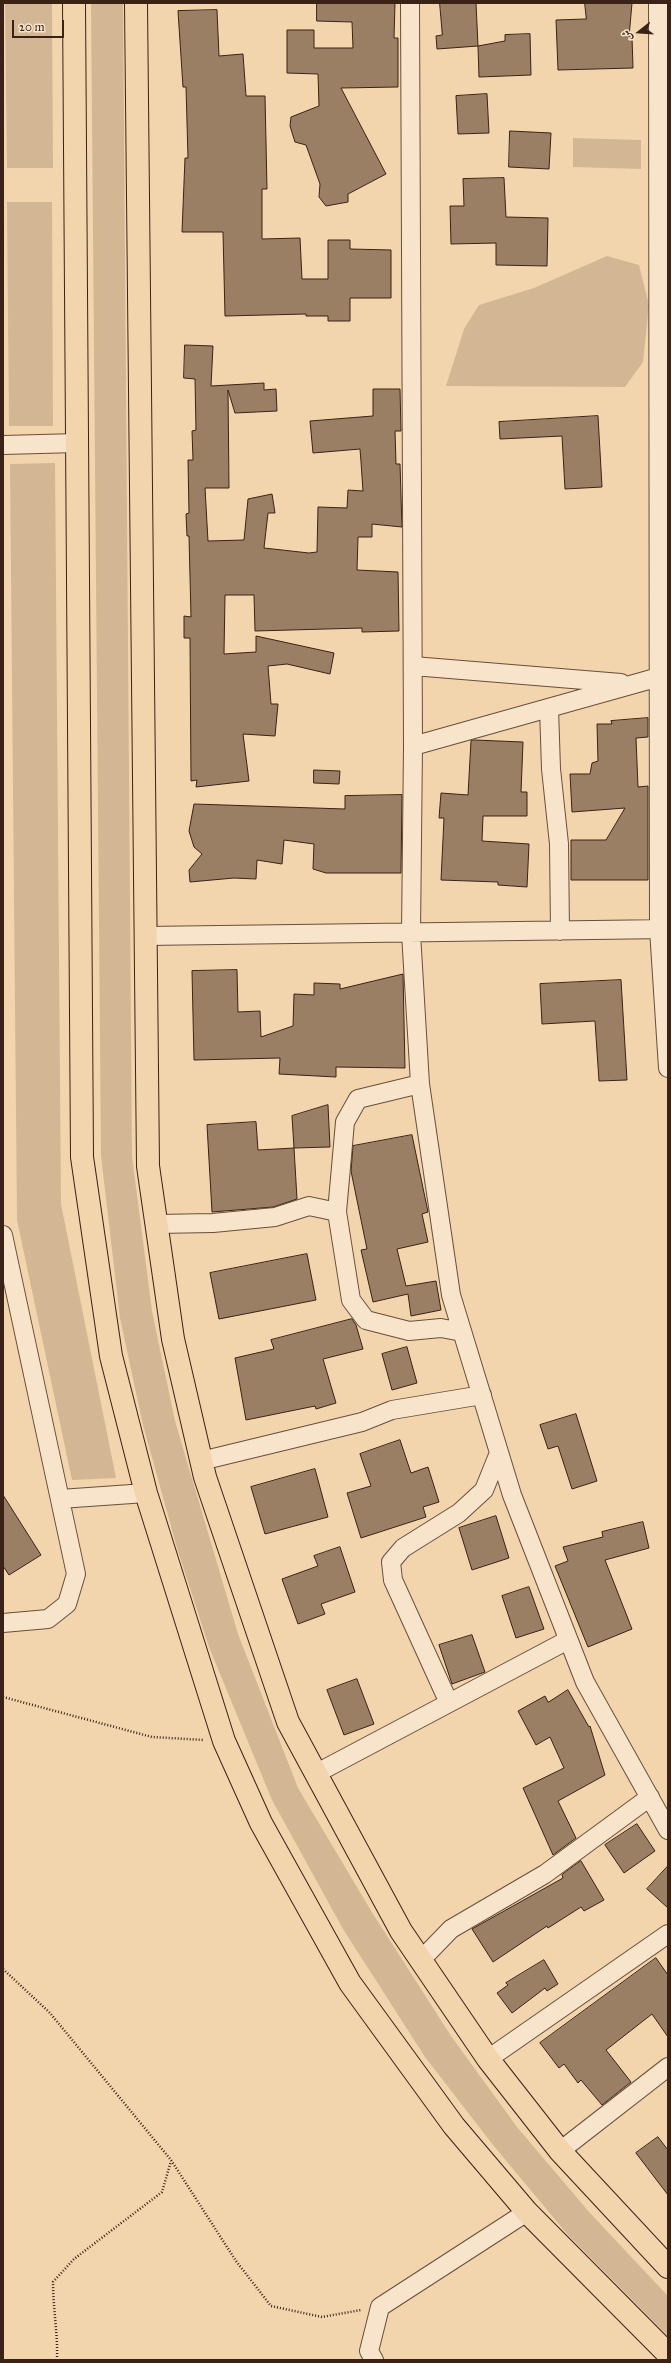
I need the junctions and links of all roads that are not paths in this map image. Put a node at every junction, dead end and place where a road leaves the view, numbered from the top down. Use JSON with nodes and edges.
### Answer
{"nodes":[{"id":1,"x":74,"y":3,"type":"edge"},
{"id":2,"x":136,"y":3,"type":"edge"},
{"id":3,"x":410,"y":3,"type":"edge"},
{"id":4,"x":658,"y":3,"type":"edge"},
{"id":5,"x":663,"y":75,"type":"edge"},
{"id":6,"x":78,"y":443,"type":"junction"},
{"id":7,"x":3,"y":445,"type":"edge"},
{"id":8,"x":663,"y":639,"type":"edge"},
{"id":9,"x":413,"y":666,"type":"junction"},
{"id":10,"x":659,"y":677,"type":"junction"},
{"id":11,"x":634,"y":684,"type":"junction"},
{"id":12,"x":549,"y":708,"type":"junction"},
{"id":13,"x":413,"y":746,"type":"junction"},
{"id":14,"x":664,"y":929,"type":"edge"},
{"id":15,"x":560,"y":930,"type":"junction"},
{"id":16,"x":411,"y":933,"type":"junction"},
{"id":17,"x":144,"y":936,"type":"junction"},
{"id":18,"x":668,"y":1068,"type":"edge"},
{"id":19,"x":420,"y":1084,"type":"junction"},
{"id":20,"x":336,"y":1212,"type":"junction"},
{"id":21,"x":156,"y":1224,"type":"junction"},
{"id":22,"x":3,"y":1235,"type":"edge"},
{"id":23,"x":462,"y":1332,"type":"junction"},
{"id":24,"x":482,"y":1395,"type":"junction"},
{"id":25,"x":499,"y":1453,"type":"junction"},
{"id":26,"x":201,"y":1461,"type":"junction"},
{"id":27,"x":146,"y":1493,"type":"junction"},
{"id":28,"x":60,"y":1499,"type":"junction"},
{"id":29,"x":3,"y":1623,"type":"edge"},
{"id":30,"x":568,"y":1640,"type":"junction"},
{"id":31,"x":449,"y":1703,"type":"junction"},
{"id":32,"x":315,"y":1774,"type":"junction"},
{"id":33,"x":650,"y":1797,"type":"junction"},
{"id":34,"x":668,"y":1830,"type":"edge"},
{"id":35,"x":668,"y":1934,"type":"edge"},
{"id":36,"x":421,"y":1960,"type":"junction"},
{"id":37,"x":488,"y":2058,"type":"junction"},
{"id":38,"x":668,"y":2068,"type":"edge"},
{"id":39,"x":560,"y":2151,"type":"junction"},
{"id":40,"x":527,"y":2212,"type":"junction"},
{"id":41,"x":668,"y":2267,"type":"edge"},
{"id":42,"x":668,"y":2354,"type":"edge"},
{"id":43,"x":374,"y":2360,"type":"edge"}],
"edges":[{"from":1,"to":6,"type":"main road"},
{"from":2,"to":17,"type":"main road"},
{"from":3,"to":9,"type":"street"},
{"from":4,"to":5,"type":"street"},
{"from":5,"to":8,"type":"street"},
{"from":6,"to":7,"type":"street"},
{"from":6,"to":27,"type":"main road"},
{"from":8,"to":10,"type":"street"},
{"from":9,"to":11,"type":"street"},
{"from":9,"to":13,"type":"street"},
{"from":10,"to":11,"type":"street"},
{"from":10,"to":14,"type":"street"},
{"from":11,"to":12,"type":"street"},
{"from":12,"to":13,"type":"street"},
{"from":12,"to":15,"type":"street"},
{"from":13,"to":16,"type":"street"},
{"from":14,"to":15,"type":"street"},
{"from":14,"to":18,"type":"street"},
{"from":15,"to":16,"type":"street"},
{"from":16,"to":17,"type":"street"},
{"from":16,"to":19,"type":"street"},
{"from":17,"to":21,"type":"main road"},
{"from":19,"to":20,"type":"street"},
{"from":19,"to":23,"type":"street"},
{"from":20,"to":21,"type":"street"},
{"from":20,"to":23,"type":"street"},
{"from":21,"to":26,"type":"main road"},
{"from":22,"to":28,"type":"street"},
{"from":23,"to":24,"type":"street"},
{"from":24,"to":25,"type":"street"},
{"from":24,"to":26,"type":"street"},
{"from":25,"to":30,"type":"street"},
{"from":25,"to":31,"type":"street"},
{"from":26,"to":32,"type":"main road"},
{"from":27,"to":28,"type":"street"},
{"from":27,"to":40,"type":"main road"},
{"from":28,"to":29,"type":"street"},
{"from":30,"to":31,"type":"street"},
{"from":30,"to":33,"type":"street"},
{"from":31,"to":32,"type":"street"},
{"from":32,"to":36,"type":"main road"},
{"from":33,"to":34,"type":"street"},
{"from":33,"to":36,"type":"street"},
{"from":35,"to":37,"type":"street"},
{"from":36,"to":37,"type":"main road"},
{"from":37,"to":39,"type":"main road"},
{"from":38,"to":39,"type":"street"},
{"from":39,"to":41,"type":"main road"},
{"from":40,"to":42,"type":"main road"},
{"from":40,"to":43,"type":"street"}]}
